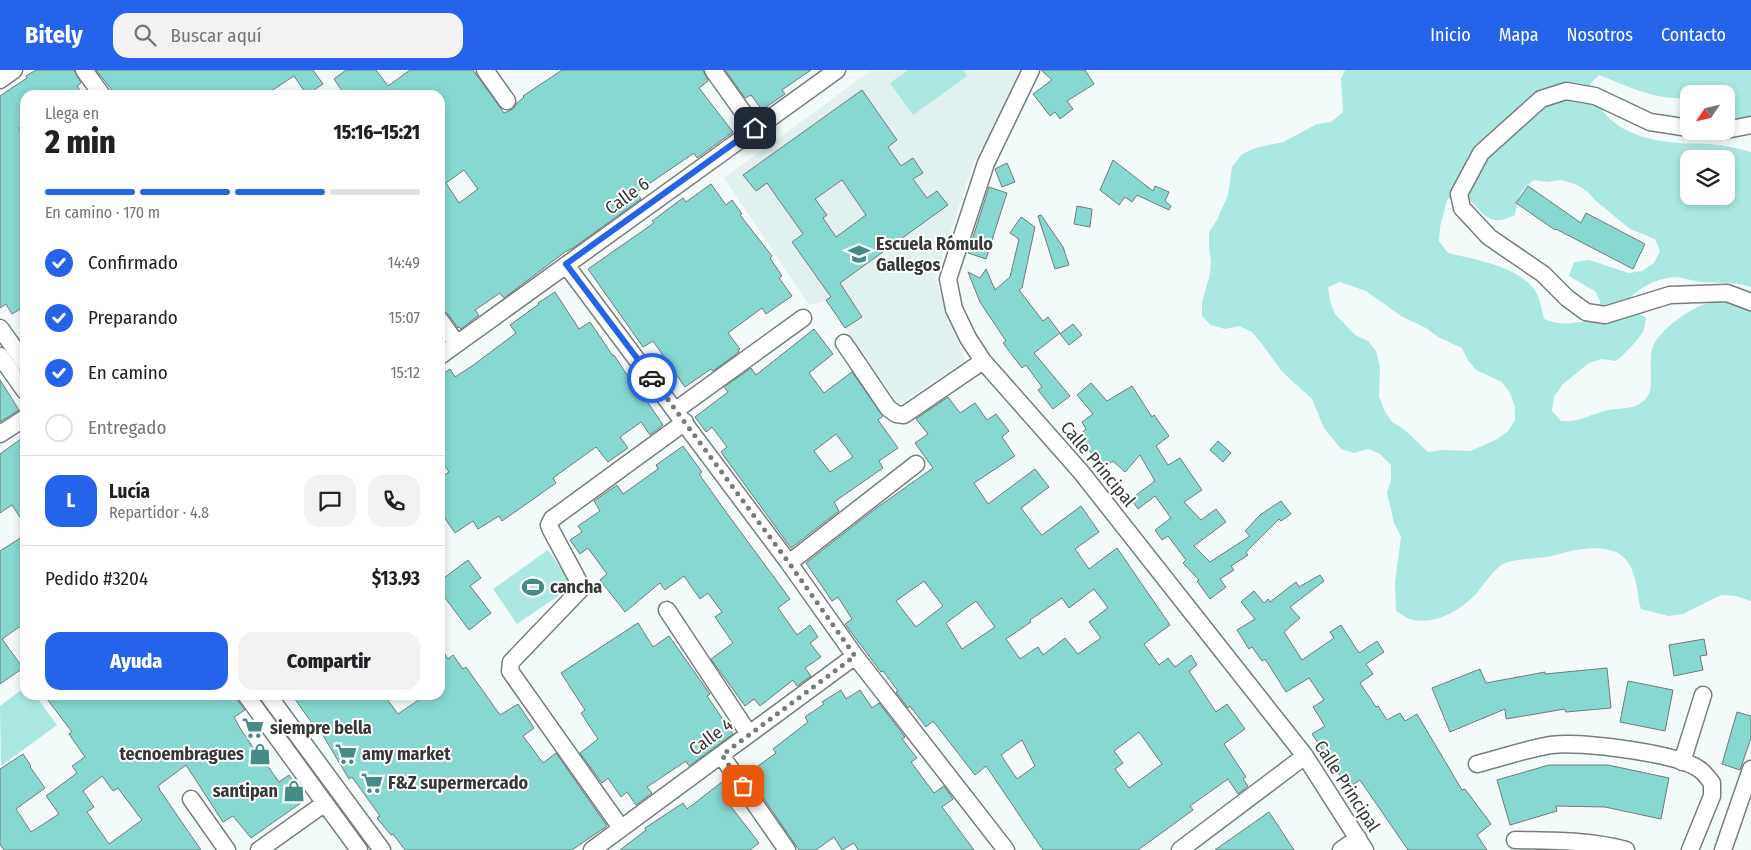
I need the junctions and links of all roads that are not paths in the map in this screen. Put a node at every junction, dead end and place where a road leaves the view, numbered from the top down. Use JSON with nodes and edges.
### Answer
{"nodes":[{"id":1,"x":14,"y":70,"type":"edge"},
{"id":2,"x":84,"y":70,"type":"edge"},
{"id":3,"x":485,"y":70,"type":"edge"},
{"id":4,"x":713,"y":70,"type":"edge"},
{"id":5,"x":837,"y":70,"type":"edge"},
{"id":6,"x":1031,"y":70,"type":"edge"},
{"id":7,"x":0,"y":80,"type":"edge"},
{"id":8,"x":98,"y":90,"type":"edge"},
{"id":9,"x":507,"y":101,"type":"dead end"},
{"id":10,"x":1751,"y":124,"type":"edge"},
{"id":11,"x":1680,"y":127,"type":"edge"},
{"id":12,"x":755,"y":128,"type":"junction"},
{"id":13,"x":1735,"y":128,"type":"edge"},
{"id":14,"x":566,"y":264,"type":"junction"},
{"id":15,"x":1751,"y":302,"type":"edge"},
{"id":16,"x":803,"y":318,"type":"dead end"},
{"id":17,"x":445,"y":327,"type":"edge"},
{"id":18,"x":0,"y":328,"type":"edge"},
{"id":19,"x":844,"y":343,"type":"dead end"},
{"id":20,"x":457,"y":344,"type":"junction"},
{"id":21,"x":445,"y":352,"type":"edge"},
{"id":22,"x":0,"y":356,"type":"edge"},
{"id":23,"x":20,"y":356,"type":"edge"},
{"id":24,"x":983,"y":361,"type":"junction"},
{"id":25,"x":20,"y":384,"type":"edge"},
{"id":26,"x":680,"y":416,"type":"junction"},
{"id":27,"x":20,"y":421,"type":"edge"},
{"id":28,"x":0,"y":434,"type":"edge"},
{"id":29,"x":916,"y":464,"type":"dead end"},
{"id":30,"x":789,"y":563,"type":"junction"},
{"id":31,"x":667,"y":610,"type":"dead end"},
{"id":32,"x":855,"y":656,"type":"junction"},
{"id":33,"x":1703,"y":695,"type":"dead end"},
{"id":34,"x":250,"y":700,"type":"edge"},
{"id":35,"x":272,"y":700,"type":"edge"},
{"id":36,"x":749,"y":734,"type":"junction"},
{"id":37,"x":722,"y":755,"type":"junction"},
{"id":38,"x":1305,"y":756,"type":"junction"},
{"id":39,"x":1682,"y":762,"type":"junction"},
{"id":40,"x":1477,"y":764,"type":"dead end"},
{"id":41,"x":1751,"y":768,"type":"edge"},
{"id":42,"x":190,"y":799,"type":"dead end"},
{"id":43,"x":324,"y":803,"type":"junction"},
{"id":44,"x":621,"y":828,"type":"junction"},
{"id":45,"x":1515,"y":840,"type":"dead end"},
{"id":46,"x":1362,"y":844,"type":"edge"},
{"id":47,"x":227,"y":850,"type":"edge"},
{"id":48,"x":260,"y":850,"type":"edge"},
{"id":49,"x":359,"y":850,"type":"edge"},
{"id":50,"x":382,"y":850,"type":"edge"},
{"id":51,"x":592,"y":850,"type":"edge"},
{"id":52,"x":787,"y":850,"type":"edge"},
{"id":53,"x":1006,"y":850,"type":"edge"},
{"id":54,"x":1180,"y":850,"type":"edge"},
{"id":55,"x":1341,"y":850,"type":"edge"},
{"id":56,"x":1626,"y":850,"type":"edge"},
{"id":57,"x":1690,"y":850,"type":"edge"},
{"id":58,"x":1723,"y":850,"type":"edge"}],
"edges":[{"from":1,"to":7,"type":"street"},
{"from":2,"to":8,"type":"street"},
{"from":3,"to":9,"type":"street"},
{"from":4,"to":12,"type":"street"},
{"from":5,"to":12,"type":"street","name":"Calle 6"},
{"from":6,"to":24,"type":"street","name":"Calle Principal"},
{"from":10,"to":13,"type":"street"},
{"from":11,"to":15,"type":"street"},
{"from":12,"to":14,"type":"street","name":"Calle 6"},
{"from":14,"to":20,"type":"street","name":"Calle 6"},
{"from":14,"to":26,"type":"street"},
{"from":16,"to":26,"type":"street"},
{"from":17,"to":20,"type":"street"},
{"from":18,"to":23,"type":"street"},
{"from":19,"to":24,"type":"street"},
{"from":20,"to":21,"type":"street","name":"Calle 6"},
{"from":22,"to":25,"type":"street"},
{"from":24,"to":38,"type":"street","name":"Calle Principal"},
{"from":26,"to":30,"type":"street"},
{"from":26,"to":44,"type":"street"},
{"from":27,"to":28,"type":"street"},
{"from":29,"to":30,"type":"street"},
{"from":30,"to":32,"type":"street"},
{"from":31,"to":36,"type":"street"},
{"from":32,"to":36,"type":"street","name":"Calle 4"},
{"from":32,"to":53,"type":"street"},
{"from":33,"to":39,"type":"street"},
{"from":34,"to":43,"type":"street"},
{"from":35,"to":50,"type":"street"},
{"from":36,"to":37,"type":"street","name":"Calle 4"},
{"from":37,"to":44,"type":"street","name":"Calle 4"},
{"from":37,"to":52,"type":"street"},
{"from":38,"to":46,"type":"street","name":"Calle Principal"},
{"from":38,"to":54,"type":"street"},
{"from":39,"to":40,"type":"street"},
{"from":39,"to":57,"type":"street"},
{"from":41,"to":58,"type":"street"},
{"from":42,"to":47,"type":"street"},
{"from":43,"to":48,"type":"street"},
{"from":43,"to":49,"type":"street"},
{"from":44,"to":51,"type":"street","name":"Calle 4"},
{"from":45,"to":56,"type":"street"},
{"from":46,"to":55,"type":"street"}]}
